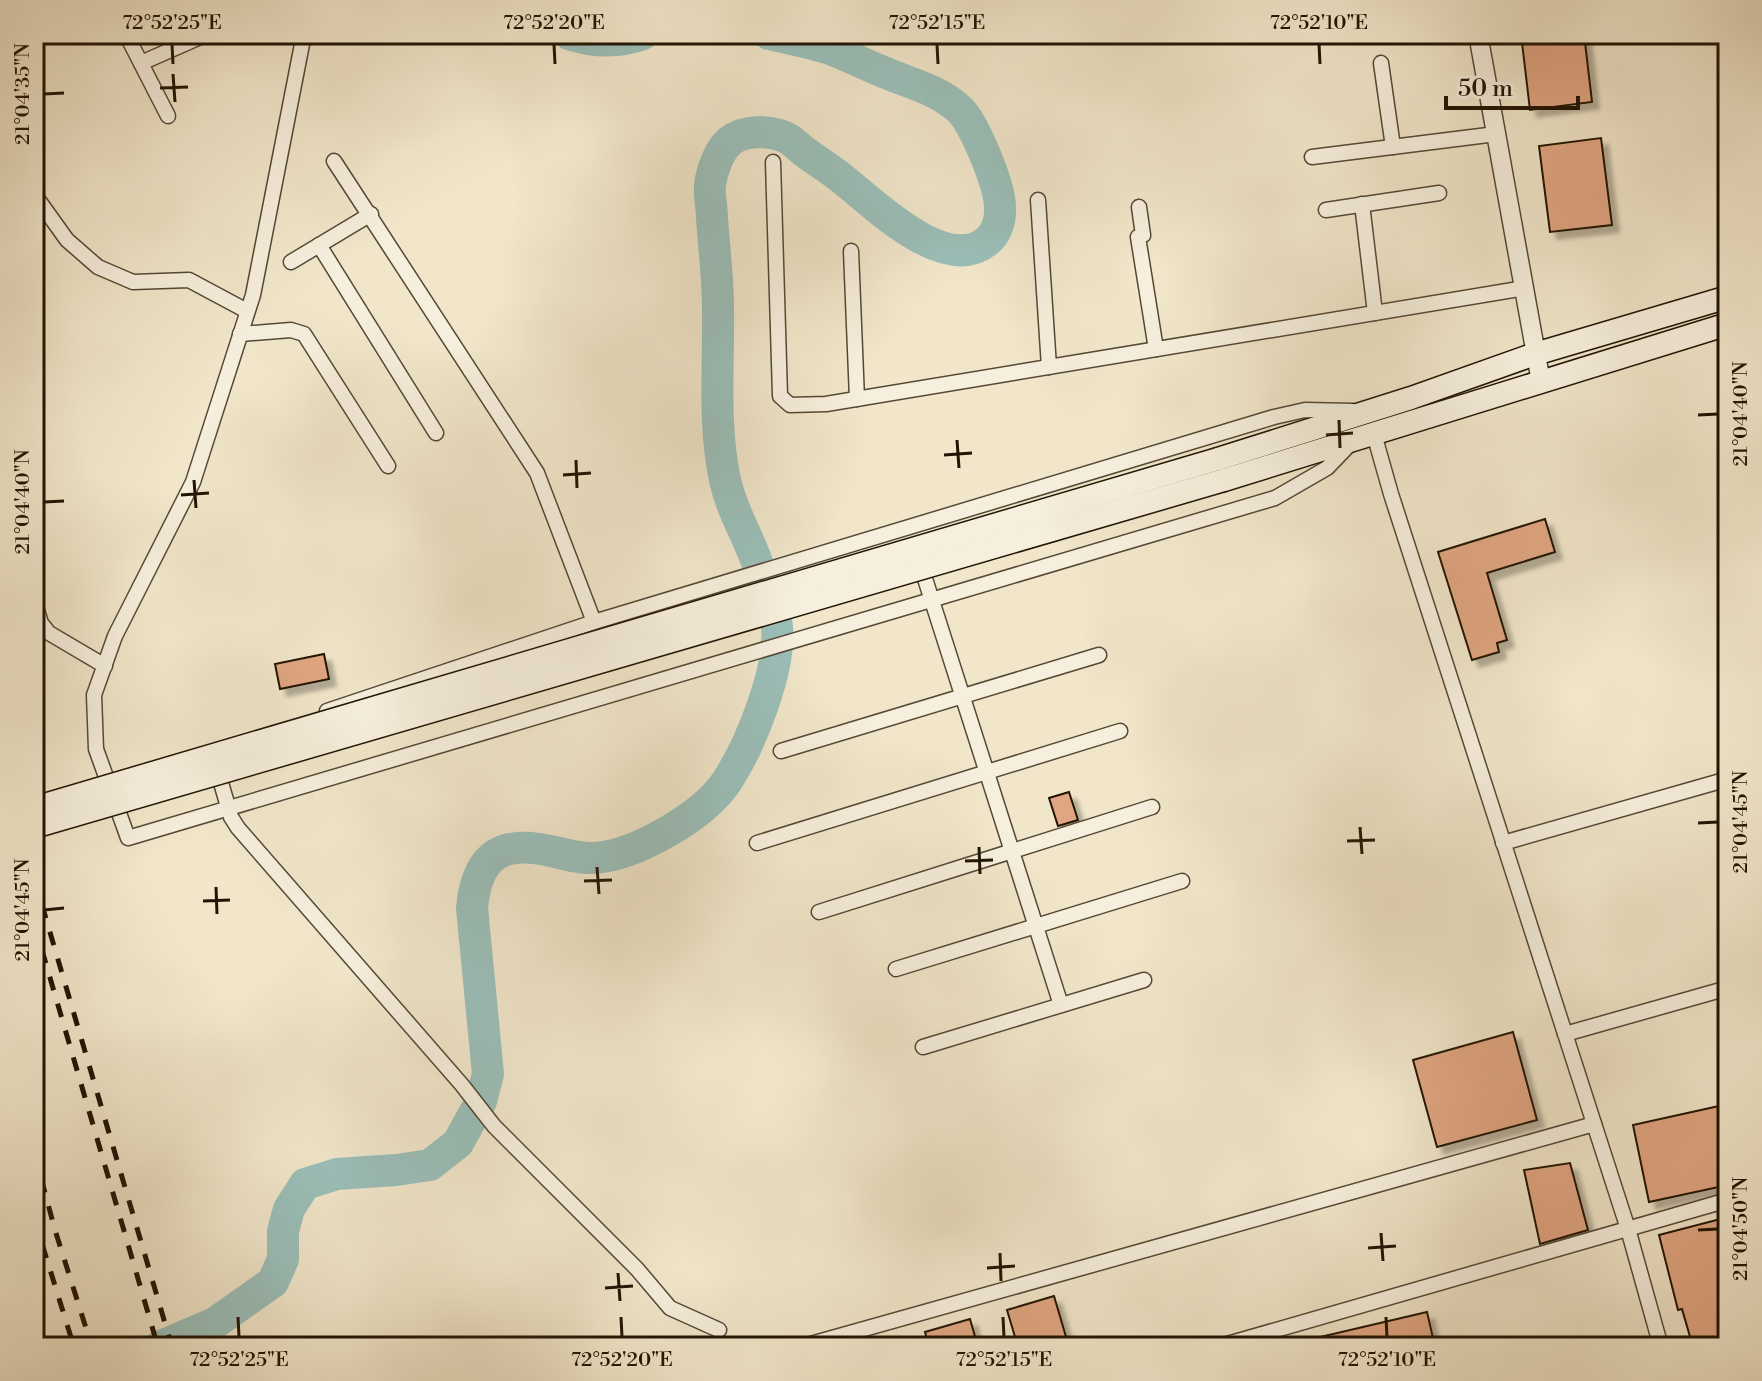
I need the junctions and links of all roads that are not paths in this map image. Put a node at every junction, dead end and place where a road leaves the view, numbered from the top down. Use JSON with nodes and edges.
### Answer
{"nodes":[{"id":1,"x":126,"y":34,"type":"edge"},
{"id":2,"x":207,"y":34,"type":"edge"},
{"id":3,"x":304,"y":34,"type":"edge"},
{"id":4,"x":1478,"y":34,"type":"edge"},
{"id":5,"x":141,"y":63,"type":"junction"},
{"id":6,"x":1381,"y":63,"type":"dead end"},
{"id":7,"x":168,"y":116,"type":"dead end"},
{"id":8,"x":1496,"y":134,"type":"junction"},
{"id":9,"x":1393,"y":147,"type":"junction"},
{"id":10,"x":1312,"y":157,"type":"dead end"},
{"id":11,"x":334,"y":161,"type":"dead end"},
{"id":12,"x":773,"y":162,"type":"dead end"},
{"id":13,"x":1439,"y":193,"type":"dead end"},
{"id":14,"x":34,"y":194,"type":"edge"},
{"id":15,"x":1038,"y":200,"type":"dead end"},
{"id":16,"x":1362,"y":204,"type":"junction"},
{"id":17,"x":1139,"y":207,"type":"dead end"},
{"id":18,"x":1326,"y":210,"type":"dead end"},
{"id":19,"x":371,"y":214,"type":"junction"},
{"id":20,"x":319,"y":245,"type":"junction"},
{"id":21,"x":851,"y":251,"type":"dead end"},
{"id":22,"x":291,"y":262,"type":"dead end"},
{"id":23,"x":1525,"y":288,"type":"junction"},
{"id":24,"x":1728,"y":297,"type":"edge"},
{"id":25,"x":247,"y":311,"type":"junction"},
{"id":26,"x":1375,"y":313,"type":"junction"},
{"id":27,"x":1728,"y":324,"type":"edge"},
{"id":28,"x":240,"y":334,"type":"junction"},
{"id":29,"x":1156,"y":349,"type":"junction"},
{"id":30,"x":1535,"y":354,"type":"junction"},
{"id":31,"x":1049,"y":367,"type":"junction"},
{"id":32,"x":1541,"y":382,"type":"junction"},
{"id":33,"x":857,"y":399,"type":"junction"},
{"id":34,"x":1365,"y":411,"type":"junction"},
{"id":35,"x":436,"y":433,"type":"dead end"},
{"id":36,"x":1364,"y":437,"type":"junction"},
{"id":37,"x":388,"y":466,"type":"dead end"},
{"id":38,"x":1221,"y":470,"type":"junction"},
{"id":39,"x":909,"y":529,"type":"junction"},
{"id":40,"x":932,"y":599,"type":"junction"},
{"id":41,"x":34,"y":601,"type":"edge"},
{"id":42,"x":594,"y":622,"type":"junction"},
{"id":43,"x":1099,"y":655,"type":"dead end"},
{"id":44,"x":105,"y":666,"type":"junction"},
{"id":45,"x":963,"y":696,"type":"junction"},
{"id":46,"x":1120,"y":731,"type":"dead end"},
{"id":47,"x":212,"y":749,"type":"junction"},
{"id":48,"x":781,"y":751,"type":"dead end"},
{"id":49,"x":987,"y":772,"type":"junction"},
{"id":50,"x":1728,"y":779,"type":"edge"},
{"id":51,"x":107,"y":780,"type":"junction"},
{"id":52,"x":1152,"y":807,"type":"dead end"},
{"id":53,"x":34,"y":808,"type":"edge"},
{"id":54,"x":228,"y":809,"type":"junction"},
{"id":55,"x":34,"y":827,"type":"edge"},
{"id":56,"x":757,"y":843,"type":"dead end"},
{"id":57,"x":1503,"y":843,"type":"junction"},
{"id":58,"x":1012,"y":850,"type":"junction"},
{"id":59,"x":1182,"y":881,"type":"dead end"},
{"id":60,"x":819,"y":912,"type":"dead end"},
{"id":61,"x":1036,"y":926,"type":"junction"},
{"id":62,"x":896,"y":969,"type":"dead end"},
{"id":63,"x":1144,"y":980,"type":"dead end"},
{"id":64,"x":1728,"y":988,"type":"edge"},
{"id":65,"x":1061,"y":1005,"type":"junction"},
{"id":66,"x":1565,"y":1034,"type":"junction"},
{"id":67,"x":923,"y":1047,"type":"dead end"},
{"id":68,"x":1594,"y":1124,"type":"junction"},
{"id":69,"x":1728,"y":1200,"type":"edge"},
{"id":70,"x":1628,"y":1229,"type":"junction"},
{"id":71,"x":719,"y":1330,"type":"dead end"},
{"id":72,"x":800,"y":1347,"type":"edge"},
{"id":73,"x":1217,"y":1347,"type":"edge"},
{"id":74,"x":1661,"y":1347,"type":"edge"}],
"edges":[{"from":1,"to":5,"type":"street"},
{"from":2,"to":5,"type":"street"},
{"from":3,"to":25,"type":"street"},
{"from":4,"to":8,"type":"street"},
{"from":5,"to":7,"type":"street"},
{"from":6,"to":9,"type":"street"},
{"from":8,"to":9,"type":"street"},
{"from":8,"to":23,"type":"street"},
{"from":9,"to":10,"type":"street"},
{"from":11,"to":19,"type":"street"},
{"from":12,"to":33,"type":"street"},
{"from":13,"to":16,"type":"street"},
{"from":14,"to":25,"type":"street"},
{"from":15,"to":31,"type":"street"},
{"from":16,"to":18,"type":"street"},
{"from":16,"to":26,"type":"street"},
{"from":17,"to":29,"type":"street"},
{"from":19,"to":20,"type":"street"},
{"from":19,"to":42,"type":"street"},
{"from":20,"to":22,"type":"street"},
{"from":20,"to":35,"type":"street"},
{"from":21,"to":33,"type":"street"},
{"from":23,"to":26,"type":"street"},
{"from":23,"to":30,"type":"street"},
{"from":24,"to":30,"type":"main road"},
{"from":25,"to":28,"type":"street"},
{"from":26,"to":29,"type":"street"},
{"from":27,"to":32,"type":"main road"},
{"from":28,"to":37,"type":"street"},
{"from":28,"to":44,"type":"street"},
{"from":29,"to":31,"type":"street"},
{"from":30,"to":32,"type":"street"},
{"from":30,"to":34,"type":"main road"},
{"from":31,"to":33,"type":"street"},
{"from":32,"to":36,"type":"main road"},
{"from":34,"to":38,"type":"main road"},
{"from":34,"to":39,"type":"street"},
{"from":36,"to":38,"type":"main road"},
{"from":36,"to":40,"type":"street"},
{"from":36,"to":57,"type":"street"},
{"from":38,"to":53,"type":"main road","bridge":true},
{"from":38,"to":55,"type":"main road","bridge":true},
{"from":39,"to":40,"type":"street"},
{"from":39,"to":42,"type":"street"},
{"from":40,"to":45,"type":"street"},
{"from":40,"to":54,"type":"street"},
{"from":41,"to":44,"type":"street"},
{"from":42,"to":47,"type":"street"},
{"from":43,"to":45,"type":"street"},
{"from":44,"to":51,"type":"street"},
{"from":45,"to":48,"type":"street"},
{"from":45,"to":49,"type":"street"},
{"from":46,"to":49,"type":"street"},
{"from":47,"to":51,"type":"street"},
{"from":47,"to":54,"type":"street"},
{"from":49,"to":56,"type":"street"},
{"from":49,"to":58,"type":"street"},
{"from":50,"to":57,"type":"street"},
{"from":51,"to":54,"type":"street"},
{"from":52,"to":58,"type":"street"},
{"from":54,"to":71,"type":"street"},
{"from":57,"to":66,"type":"street"},
{"from":58,"to":60,"type":"street"},
{"from":58,"to":61,"type":"street"},
{"from":59,"to":61,"type":"street"},
{"from":61,"to":62,"type":"street"},
{"from":61,"to":65,"type":"street"},
{"from":63,"to":65,"type":"street"},
{"from":64,"to":66,"type":"street"},
{"from":65,"to":67,"type":"street"},
{"from":66,"to":68,"type":"street"},
{"from":68,"to":70,"type":"street"},
{"from":68,"to":72,"type":"street"},
{"from":69,"to":70,"type":"street"},
{"from":70,"to":73,"type":"street"},
{"from":70,"to":74,"type":"street"}]}
